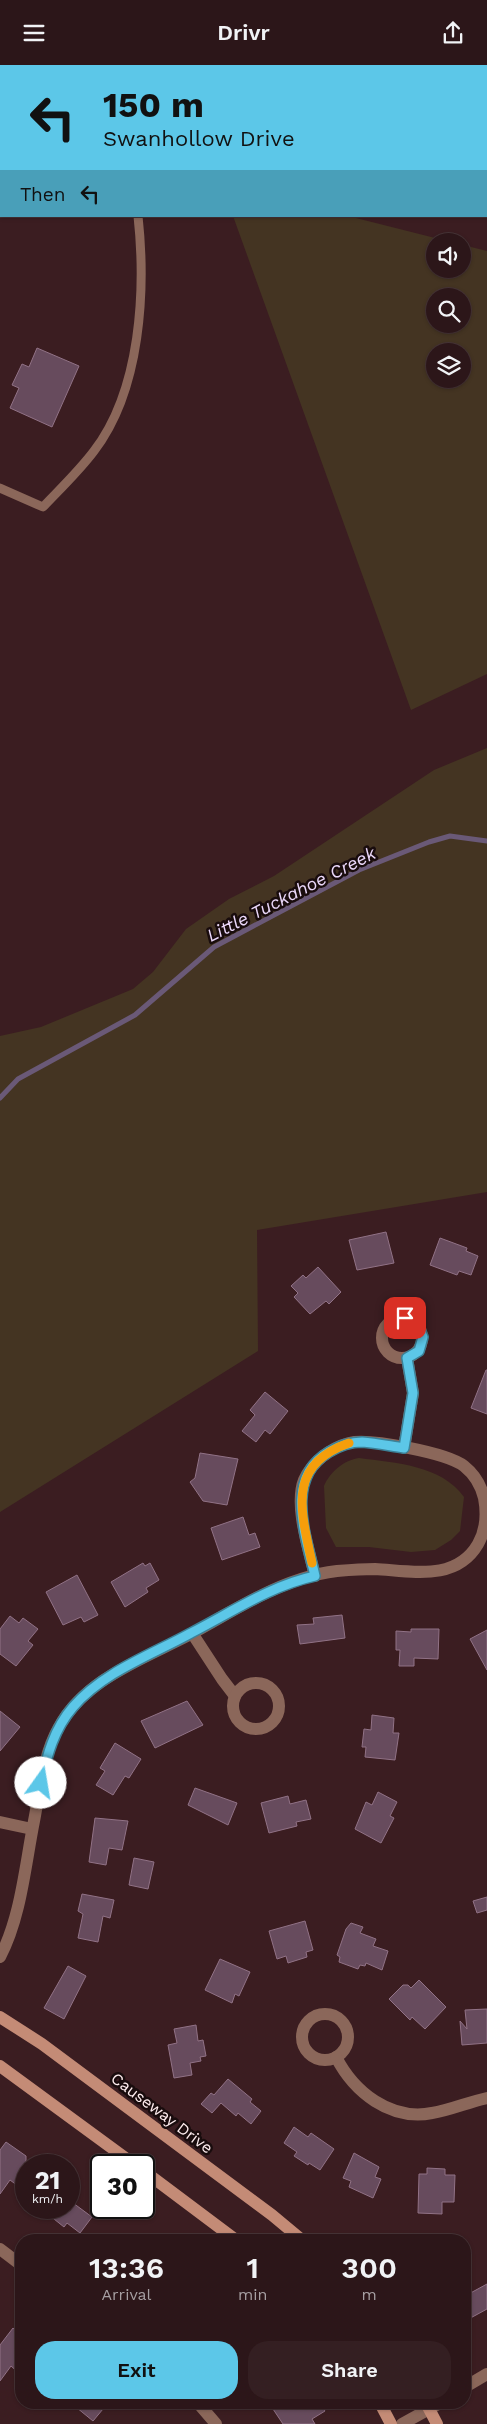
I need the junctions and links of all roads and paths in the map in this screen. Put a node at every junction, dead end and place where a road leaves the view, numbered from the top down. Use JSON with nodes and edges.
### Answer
{"nodes":[{"id":1,"x":138,"y":217,"type":"edge"},
{"id":2,"x":0,"y":488,"type":"edge"},
{"id":3,"x":407,"y":1358,"type":"dead end"},
{"id":4,"x":404,"y":1448,"type":"junction"},
{"id":5,"x":315,"y":1576,"type":"junction"},
{"id":6,"x":192,"y":1633,"type":"junction"},
{"id":7,"x":235,"y":1696,"type":"dead end"},
{"id":8,"x":0,"y":1821,"type":"edge"},
{"id":9,"x":32,"y":1829,"type":"junction"},
{"id":10,"x":0,"y":1957,"type":"edge"},
{"id":11,"x":0,"y":2017,"type":"edge"},
{"id":12,"x":336,"y":2057,"type":"dead end"},
{"id":13,"x":0,"y":2066,"type":"edge"},
{"id":14,"x":487,"y":2098,"type":"edge"},
{"id":15,"x":120,"y":2154,"type":"edge"},
{"id":16,"x":155,"y":2179,"type":"edge"},
{"id":17,"x":228,"y":2234,"type":"edge"},
{"id":18,"x":295,"y":2234,"type":"edge"},
{"id":19,"x":0,"y":2249,"type":"edge"},
{"id":20,"x":15,"y":2260,"type":"edge"},
{"id":21,"x":487,"y":2374,"type":"edge"},
{"id":22,"x":471,"y":2383,"type":"edge"},
{"id":23,"x":203,"y":2409,"type":"edge"},
{"id":24,"x":383,"y":2409,"type":"edge"},
{"id":25,"x":426,"y":2409,"type":"edge"},
{"id":26,"x":433,"y":2409,"type":"edge"},
{"id":27,"x":216,"y":2424,"type":"edge"},
{"id":28,"x":391,"y":2424,"type":"edge"},
{"id":29,"x":402,"y":2424,"type":"edge"},
{"id":30,"x":436,"y":2424,"type":"edge"}],
"edges":[{"from":1,"to":2,"type":"lane"},
{"from":3,"to":4,"type":"street"},
{"from":4,"to":5,"type":"street"},
{"from":4,"to":5,"type":"street"},
{"from":5,"to":6,"type":"street"},
{"from":6,"to":7,"type":"street"},
{"from":6,"to":9,"type":"street"},
{"from":8,"to":9,"type":"street"},
{"from":9,"to":10,"type":"street"},
{"from":11,"to":18,"type":"street","name":"Causeway Drive"},
{"from":12,"to":14,"type":"street"},
{"from":13,"to":15,"type":"street"},
{"from":16,"to":17,"type":"street"},
{"from":19,"to":20,"type":"street"},
{"from":21,"to":22,"type":"street"},
{"from":23,"to":27,"type":"street"},
{"from":24,"to":28,"type":"street"},
{"from":25,"to":29,"type":"street"},
{"from":26,"to":30,"type":"street"}]}
